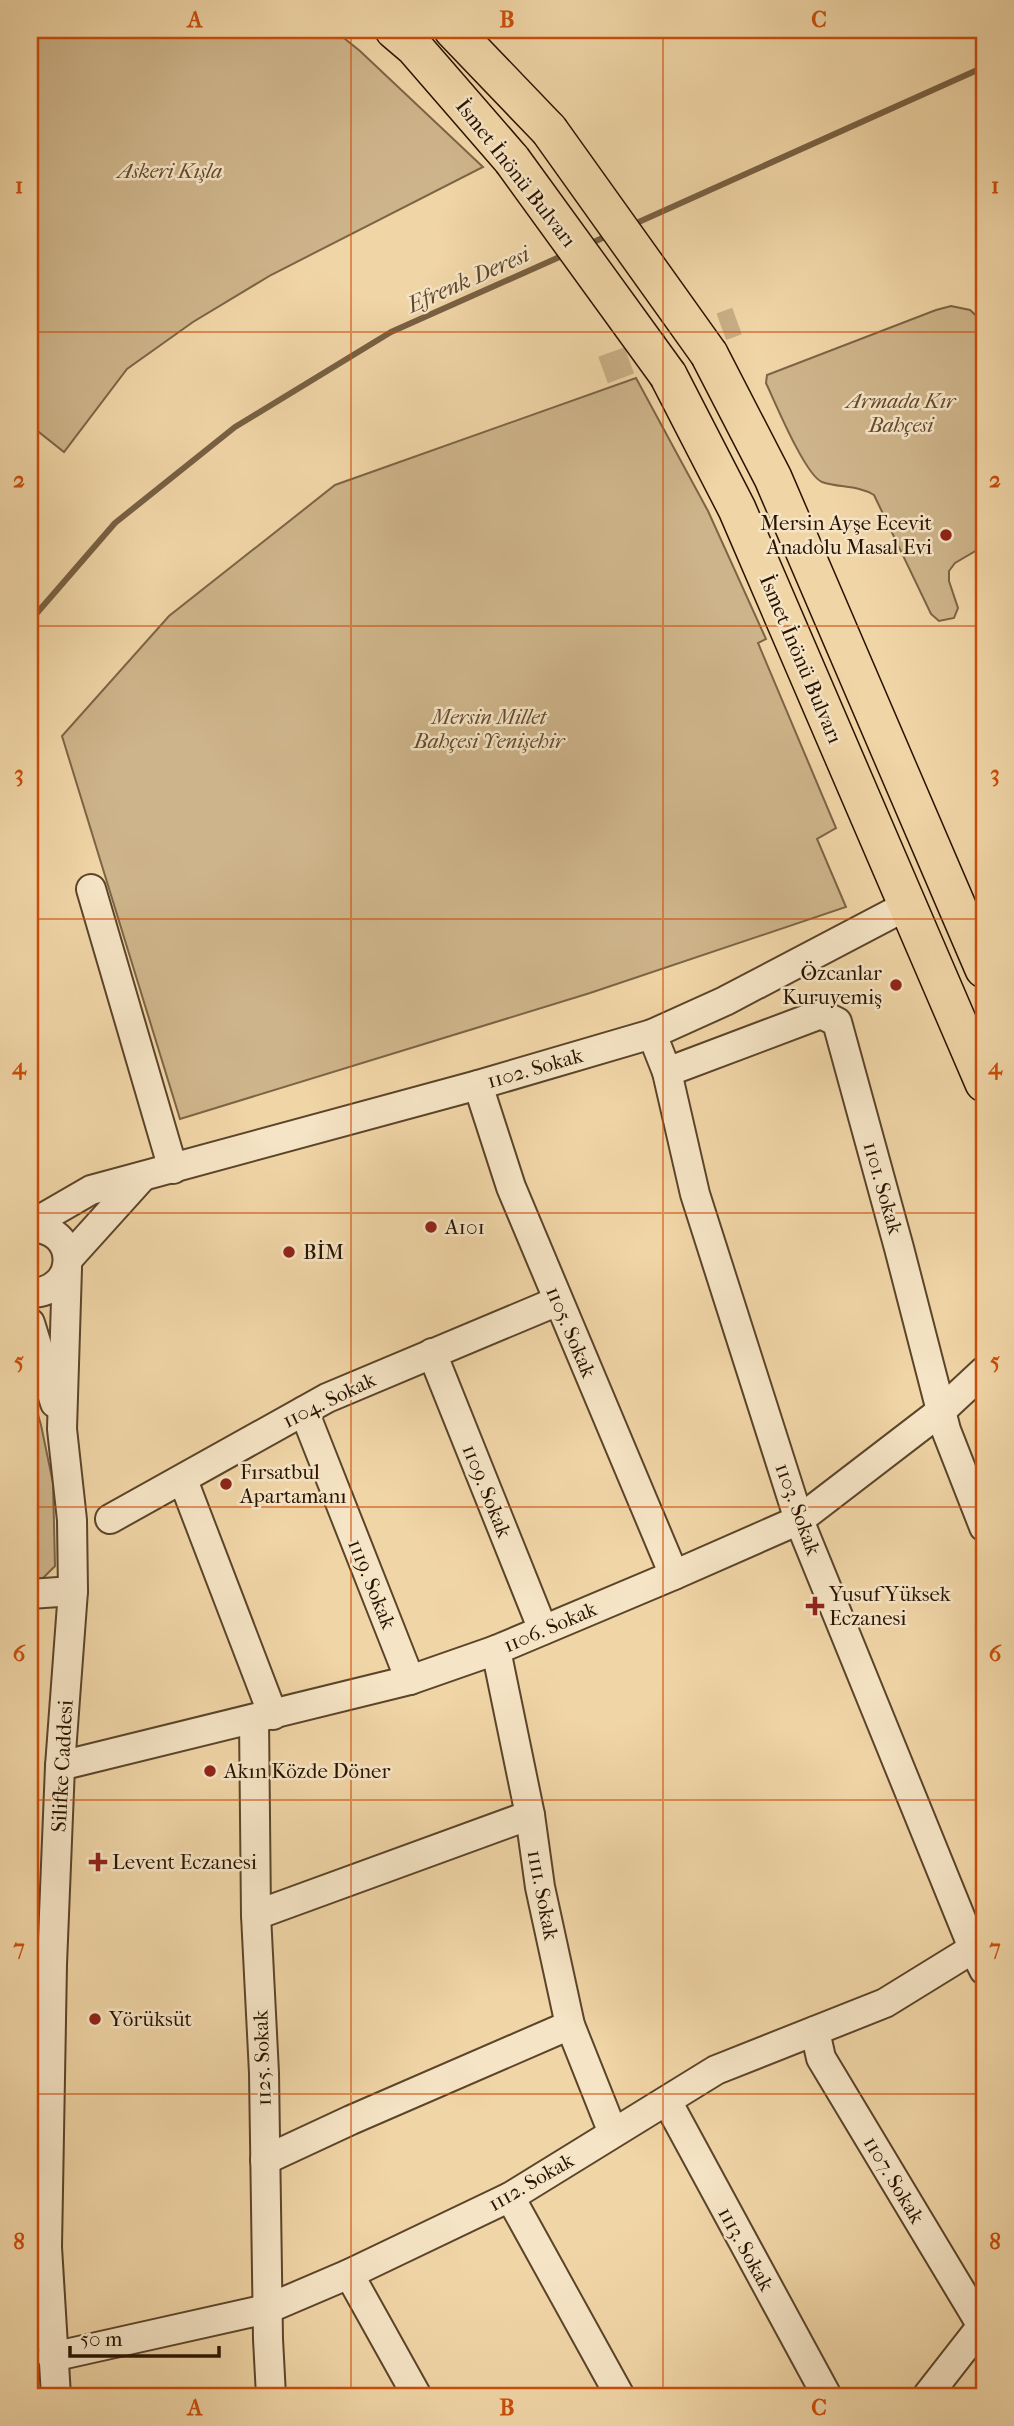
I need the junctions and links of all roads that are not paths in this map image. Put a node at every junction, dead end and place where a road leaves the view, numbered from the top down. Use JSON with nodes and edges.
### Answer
{"nodes":[{"id":1,"x":394,"y":30,"type":"edge"},
{"id":2,"x":453,"y":30,"type":"edge"},
{"id":3,"x":91,"y":889,"type":"dead end"},
{"id":4,"x":956,"y":900,"type":"junction"},
{"id":5,"x":908,"y":905,"type":"junction"},
{"id":6,"x":984,"y":970,"type":"edge"},
{"id":7,"x":652,"y":1034,"type":"junction"},
{"id":8,"x":667,"y":1072,"type":"junction"},
{"id":9,"x":984,"y":1083,"type":"edge"},
{"id":10,"x":478,"y":1085,"type":"junction"},
{"id":11,"x":173,"y":1169,"type":"junction"},
{"id":12,"x":142,"y":1177,"type":"junction"},
{"id":13,"x":31,"y":1227,"type":"edge"},
{"id":14,"x":67,"y":1264,"type":"junction"},
{"id":15,"x":30,"y":1293,"type":"edge"},
{"id":16,"x":558,"y":1301,"type":"junction"},
{"id":17,"x":30,"y":1323,"type":"edge"},
{"id":18,"x":432,"y":1353,"type":"junction"},
{"id":19,"x":984,"y":1370,"type":"edge"},
{"id":20,"x":304,"y":1411,"type":"junction"},
{"id":21,"x":941,"y":1411,"type":"junction"},
{"id":22,"x":62,"y":1429,"type":"junction"},
{"id":23,"x":183,"y":1480,"type":"junction"},
{"id":24,"x":110,"y":1519,"type":"dead end"},
{"id":25,"x":799,"y":1520,"type":"junction"},
{"id":26,"x":984,"y":1527,"type":"edge"},
{"id":27,"x":674,"y":1575,"type":"junction"},
{"id":28,"x":73,"y":1591,"type":"junction"},
{"id":29,"x":30,"y":1594,"type":"edge"},
{"id":30,"x":543,"y":1630,"type":"junction"},
{"id":31,"x":495,"y":1650,"type":"junction"},
{"id":32,"x":410,"y":1680,"type":"junction"},
{"id":33,"x":263,"y":1717,"type":"junction"},
{"id":34,"x":60,"y":1766,"type":"junction"},
{"id":35,"x":530,"y":1815,"type":"junction"},
{"id":36,"x":256,"y":1915,"type":"junction"},
{"id":37,"x":980,"y":1954,"type":"edge"},
{"id":38,"x":41,"y":1964,"type":"edge"},
{"id":39,"x":570,"y":2025,"type":"junction"},
{"id":40,"x":815,"y":2031,"type":"junction"},
{"id":41,"x":667,"y":2101,"type":"junction"},
{"id":42,"x":613,"y":2133,"type":"junction"},
{"id":43,"x":265,"y":2160,"type":"junction"},
{"id":44,"x":510,"y":2197,"type":"junction"},
{"id":45,"x":38,"y":2249,"type":"edge"},
{"id":46,"x":349,"y":2274,"type":"junction"},
{"id":47,"x":267,"y":2309,"type":"junction"},
{"id":48,"x":983,"y":2324,"type":"edge"},
{"id":49,"x":45,"y":2367,"type":"edge"},
{"id":50,"x":56,"y":2396,"type":"edge"},
{"id":51,"x":271,"y":2396,"type":"edge"},
{"id":52,"x":417,"y":2396,"type":"edge"},
{"id":53,"x":620,"y":2396,"type":"edge"},
{"id":54,"x":827,"y":2396,"type":"edge"},
{"id":55,"x":927,"y":2396,"type":"edge"}],
"edges":[{"from":1,"to":5,"type":"main road","name":"İsmet İnönü Bulvarı","bridge":true},
{"from":2,"to":4,"type":"main road","bridge":true},
{"from":3,"to":11,"type":"street"},
{"from":4,"to":5,"type":"main road"},
{"from":4,"to":6,"type":"main road"},
{"from":5,"to":7,"type":"street","name":"1102. Sokak"},
{"from":5,"to":9,"type":"main road","name":"İsmet İnönü Bulvarı"},
{"from":7,"to":8,"type":"street","name":"1103. Sokak"},
{"from":7,"to":10,"type":"street","name":"1102. Sokak"},
{"from":8,"to":21,"type":"street","name":"1101. Sokak"},
{"from":8,"to":25,"type":"street","name":"1103. Sokak"},
{"from":10,"to":11,"type":"street","name":"1102. Sokak"},
{"from":10,"to":16,"type":"street","name":"1105. Sokak"},
{"from":11,"to":12,"type":"street","name":"1102. Sokak"},
{"from":12,"to":13,"type":"street","name":"1102. Sokak"},
{"from":12,"to":14,"type":"street"},
{"from":13,"to":14,"type":"street"},
{"from":14,"to":15,"type":"street"},
{"from":14,"to":22,"type":"street"},
{"from":16,"to":18,"type":"street","name":"1104. Sokak"},
{"from":16,"to":27,"type":"street","name":"1105. Sokak"},
{"from":17,"to":22,"type":"street"},
{"from":18,"to":20,"type":"street","name":"1104. Sokak"},
{"from":18,"to":30,"type":"street","name":"1109. Sokak"},
{"from":19,"to":21,"type":"street","name":"1106. Sokak"},
{"from":20,"to":23,"type":"street","name":"1104. Sokak"},
{"from":20,"to":32,"type":"street","name":"1119. Sokak"},
{"from":21,"to":25,"type":"street","name":"1106. Sokak"},
{"from":21,"to":26,"type":"street","name":"1101. Sokak"},
{"from":22,"to":28,"type":"street","name":"Silifke Caddesi"},
{"from":23,"to":24,"type":"street","name":"1104. Sokak"},
{"from":23,"to":33,"type":"street"},
{"from":25,"to":27,"type":"street","name":"1106. Sokak"},
{"from":25,"to":37,"type":"street","name":"1103. Sokak"},
{"from":27,"to":30,"type":"street","name":"1106. Sokak"},
{"from":28,"to":29,"type":"street"},
{"from":28,"to":34,"type":"street","name":"Silifke Caddesi"},
{"from":30,"to":31,"type":"street","name":"1106. Sokak"},
{"from":31,"to":32,"type":"street","name":"1106. Sokak"},
{"from":31,"to":35,"type":"street","name":"1111. Sokak"},
{"from":32,"to":33,"type":"street","name":"1106. Sokak"},
{"from":33,"to":34,"type":"street","name":"1106. Sokak"},
{"from":33,"to":36,"type":"street","name":"1125. Sokak"},
{"from":34,"to":38,"type":"street","name":"Silifke Caddesi"},
{"from":35,"to":36,"type":"street"},
{"from":35,"to":39,"type":"street","name":"1111. Sokak"},
{"from":36,"to":43,"type":"street","name":"1125. Sokak"},
{"from":37,"to":40,"type":"street","name":"1112. Sokak"},
{"from":38,"to":45,"type":"street","name":"Silifke Caddesi"},
{"from":39,"to":42,"type":"street","name":"1111. Sokak"},
{"from":39,"to":43,"type":"street"},
{"from":40,"to":41,"type":"street","name":"1112. Sokak"},
{"from":40,"to":48,"type":"street","name":"1107. Sokak"},
{"from":41,"to":42,"type":"street","name":"1112. Sokak"},
{"from":41,"to":54,"type":"street","name":"1113. Sokak"},
{"from":42,"to":44,"type":"street","name":"1112. Sokak"},
{"from":43,"to":47,"type":"street","name":"1125. Sokak"},
{"from":44,"to":46,"type":"street","name":"1112. Sokak"},
{"from":44,"to":53,"type":"street"},
{"from":45,"to":49,"type":"street","name":"Silifke Caddesi"},
{"from":46,"to":47,"type":"street","name":"1112. Sokak"},
{"from":46,"to":52,"type":"street"},
{"from":47,"to":49,"type":"street","name":"1112. Sokak"},
{"from":47,"to":51,"type":"street","name":"1125. Sokak"},
{"from":48,"to":55,"type":"street"},
{"from":49,"to":50,"type":"street","name":"Silifke Caddesi"}]}
